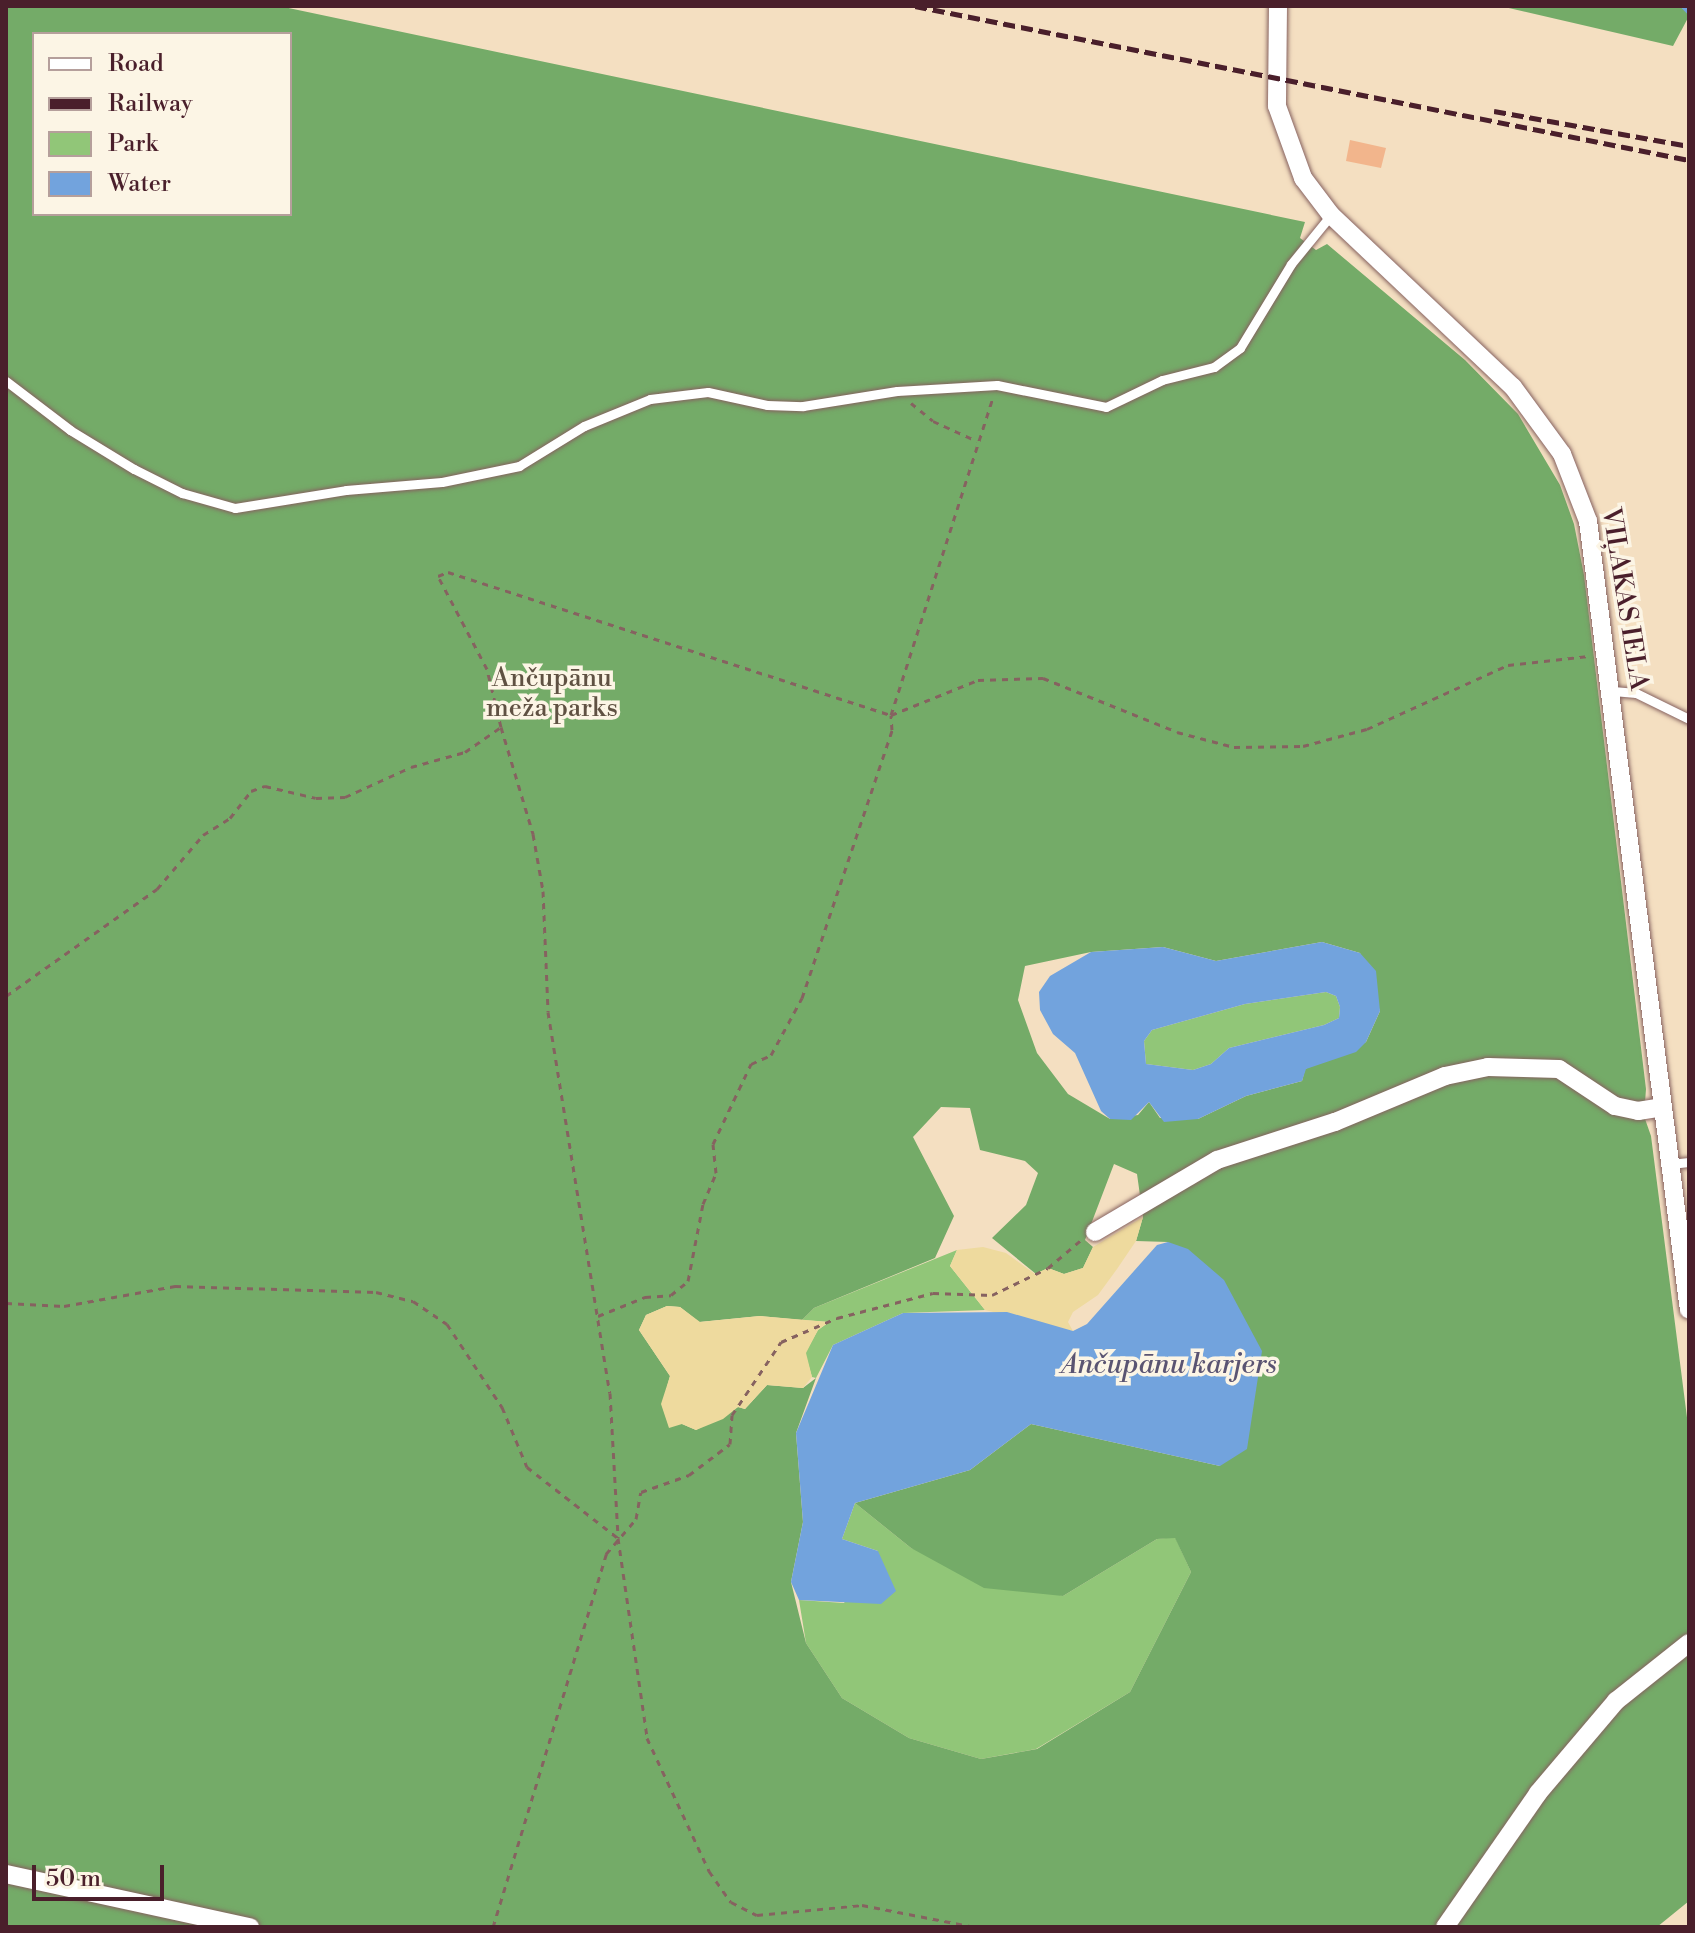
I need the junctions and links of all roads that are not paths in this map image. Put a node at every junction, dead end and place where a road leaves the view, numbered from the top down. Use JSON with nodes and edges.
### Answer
{"nodes":[{"id":1,"x":1278,"y":6,"type":"edge"},
{"id":2,"x":1331,"y":215,"type":"junction"},
{"id":3,"x":6,"y":381,"type":"edge"},
{"id":4,"x":1613,"y":691,"type":"junction"},
{"id":5,"x":1689,"y":719,"type":"edge"},
{"id":6,"x":1662,"y":1107,"type":"junction"},
{"id":7,"x":1680,"y":1163,"type":"edge"},
{"id":8,"x":1095,"y":1232,"type":"road end"},
{"id":9,"x":1689,"y":1310,"type":"edge"},
{"id":10,"x":1689,"y":1643,"type":"edge"},
{"id":11,"x":6,"y":1874,"type":"edge"},
{"id":12,"x":250,"y":1927,"type":"edge"},
{"id":13,"x":1445,"y":1927,"type":"edge"}],
"edges":[{"from":1,"to":2,"type":"street","name":"VIĻAKAS IELA"},
{"from":2,"to":3,"type":"lane"},
{"from":2,"to":4,"type":"street","name":"VIĻAKAS IELA"},
{"from":4,"to":5,"type":"lane"},
{"from":4,"to":6,"type":"street","name":"VIĻAKAS IELA"},
{"from":6,"to":7,"type":"street","name":"VIĻAKAS IELA"},
{"from":6,"to":8,"type":"street"},
{"from":7,"to":9,"type":"street","name":"VIĻAKAS IELA"},
{"from":10,"to":13,"type":"street"},
{"from":11,"to":12,"type":"street"}]}
